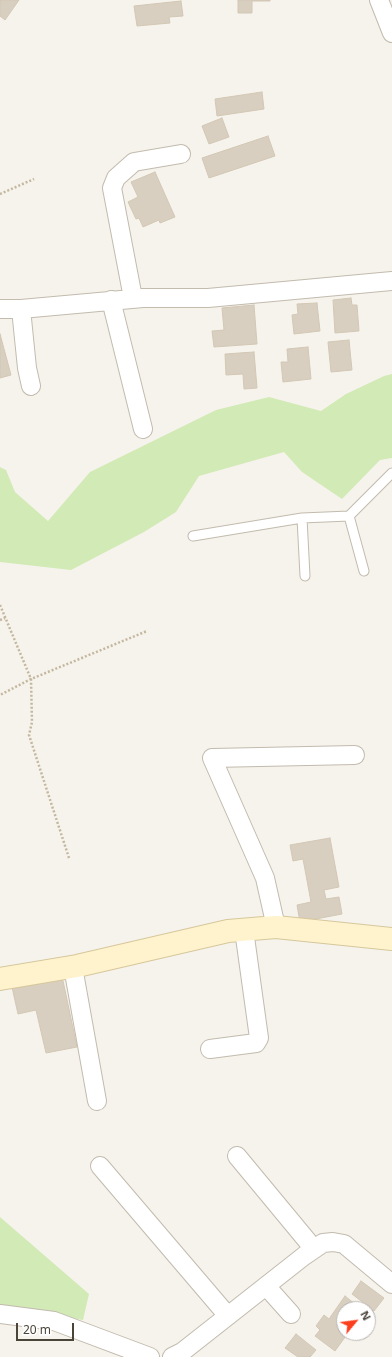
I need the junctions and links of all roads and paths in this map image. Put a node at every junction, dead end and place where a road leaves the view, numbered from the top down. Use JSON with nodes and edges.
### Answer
{"nodes":[{"id":1,"x":379,"y":0,"type":"edge"},
{"id":2,"x":392,"y":33,"type":"edge"},
{"id":3,"x":181,"y":154,"type":"dead end"},
{"id":4,"x":34,"y":179,"type":"dead end"},
{"id":5,"x":0,"y":194,"type":"edge"},
{"id":6,"x":392,"y":281,"type":"edge"},
{"id":7,"x":134,"y":298,"type":"junction"},
{"id":8,"x":111,"y":300,"type":"junction"},
{"id":9,"x":0,"y":309,"type":"edge"},
{"id":10,"x":21,"y":309,"type":"junction"},
{"id":11,"x":31,"y":386,"type":"dead end"},
{"id":12,"x":143,"y":430,"type":"dead end"},
{"id":13,"x":392,"y":473,"type":"edge"},
{"id":14,"x":349,"y":516,"type":"junction"},
{"id":15,"x":302,"y":518,"type":"junction"},
{"id":16,"x":193,"y":536,"type":"dead end"},
{"id":17,"x":364,"y":571,"type":"dead end"},
{"id":18,"x":305,"y":576,"type":"dead end"},
{"id":19,"x":0,"y":605,"type":"edge"},
{"id":20,"x":5,"y":618,"type":"junction"},
{"id":21,"x":0,"y":620,"type":"edge"},
{"id":22,"x":147,"y":631,"type":"dead end"},
{"id":23,"x":31,"y":679,"type":"junction"},
{"id":24,"x":0,"y":695,"type":"edge"},
{"id":25,"x":355,"y":755,"type":"dead end"},
{"id":26,"x":70,"y":858,"type":"dead end"},
{"id":27,"x":276,"y":927,"type":"junction"},
{"id":28,"x":244,"y":930,"type":"junction"},
{"id":29,"x":392,"y":939,"type":"edge"},
{"id":30,"x":73,"y":967,"type":"junction"},
{"id":31,"x":0,"y":979,"type":"edge"},
{"id":32,"x":210,"y":1050,"type":"dead end"},
{"id":33,"x":97,"y":1101,"type":"dead end"},
{"id":34,"x":237,"y":1156,"type":"dead end"},
{"id":35,"x":100,"y":1166,"type":"dead end"},
{"id":36,"x":314,"y":1249,"type":"junction"},
{"id":37,"x":392,"y":1284,"type":"edge"},
{"id":38,"x":266,"y":1286,"type":"junction"},
{"id":39,"x":0,"y":1314,"type":"edge"},
{"id":40,"x":290,"y":1314,"type":"dead end"},
{"id":41,"x":228,"y":1316,"type":"junction"},
{"id":42,"x":150,"y":1357,"type":"edge"},
{"id":43,"x":172,"y":1357,"type":"edge"}],
"edges":[{"from":1,"to":2,"type":"street"},
{"from":3,"to":7,"type":"street"},
{"from":4,"to":5,"type":"path"},
{"from":6,"to":7,"type":"street"},
{"from":7,"to":8,"type":"street"},
{"from":8,"to":10,"type":"street"},
{"from":8,"to":12,"type":"street"},
{"from":9,"to":10,"type":"street"},
{"from":10,"to":11,"type":"street"},
{"from":13,"to":14,"type":"lane"},
{"from":14,"to":15,"type":"lane"},
{"from":14,"to":17,"type":"lane"},
{"from":15,"to":16,"type":"lane"},
{"from":15,"to":18,"type":"lane"},
{"from":19,"to":20,"type":"path"},
{"from":20,"to":21,"type":"path"},
{"from":20,"to":23,"type":"path"},
{"from":22,"to":23,"type":"path"},
{"from":23,"to":24,"type":"path"},
{"from":23,"to":26,"type":"path"},
{"from":25,"to":27,"type":"street"},
{"from":27,"to":28,"type":"street"},
{"from":27,"to":29,"type":"street"},
{"from":28,"to":30,"type":"street"},
{"from":28,"to":32,"type":"street"},
{"from":30,"to":31,"type":"street"},
{"from":30,"to":33,"type":"street"},
{"from":34,"to":36,"type":"street"},
{"from":35,"to":41,"type":"street"},
{"from":36,"to":37,"type":"street"},
{"from":36,"to":38,"type":"street"},
{"from":38,"to":40,"type":"street"},
{"from":38,"to":41,"type":"street"},
{"from":39,"to":42,"type":"street"},
{"from":41,"to":43,"type":"street"}]}
